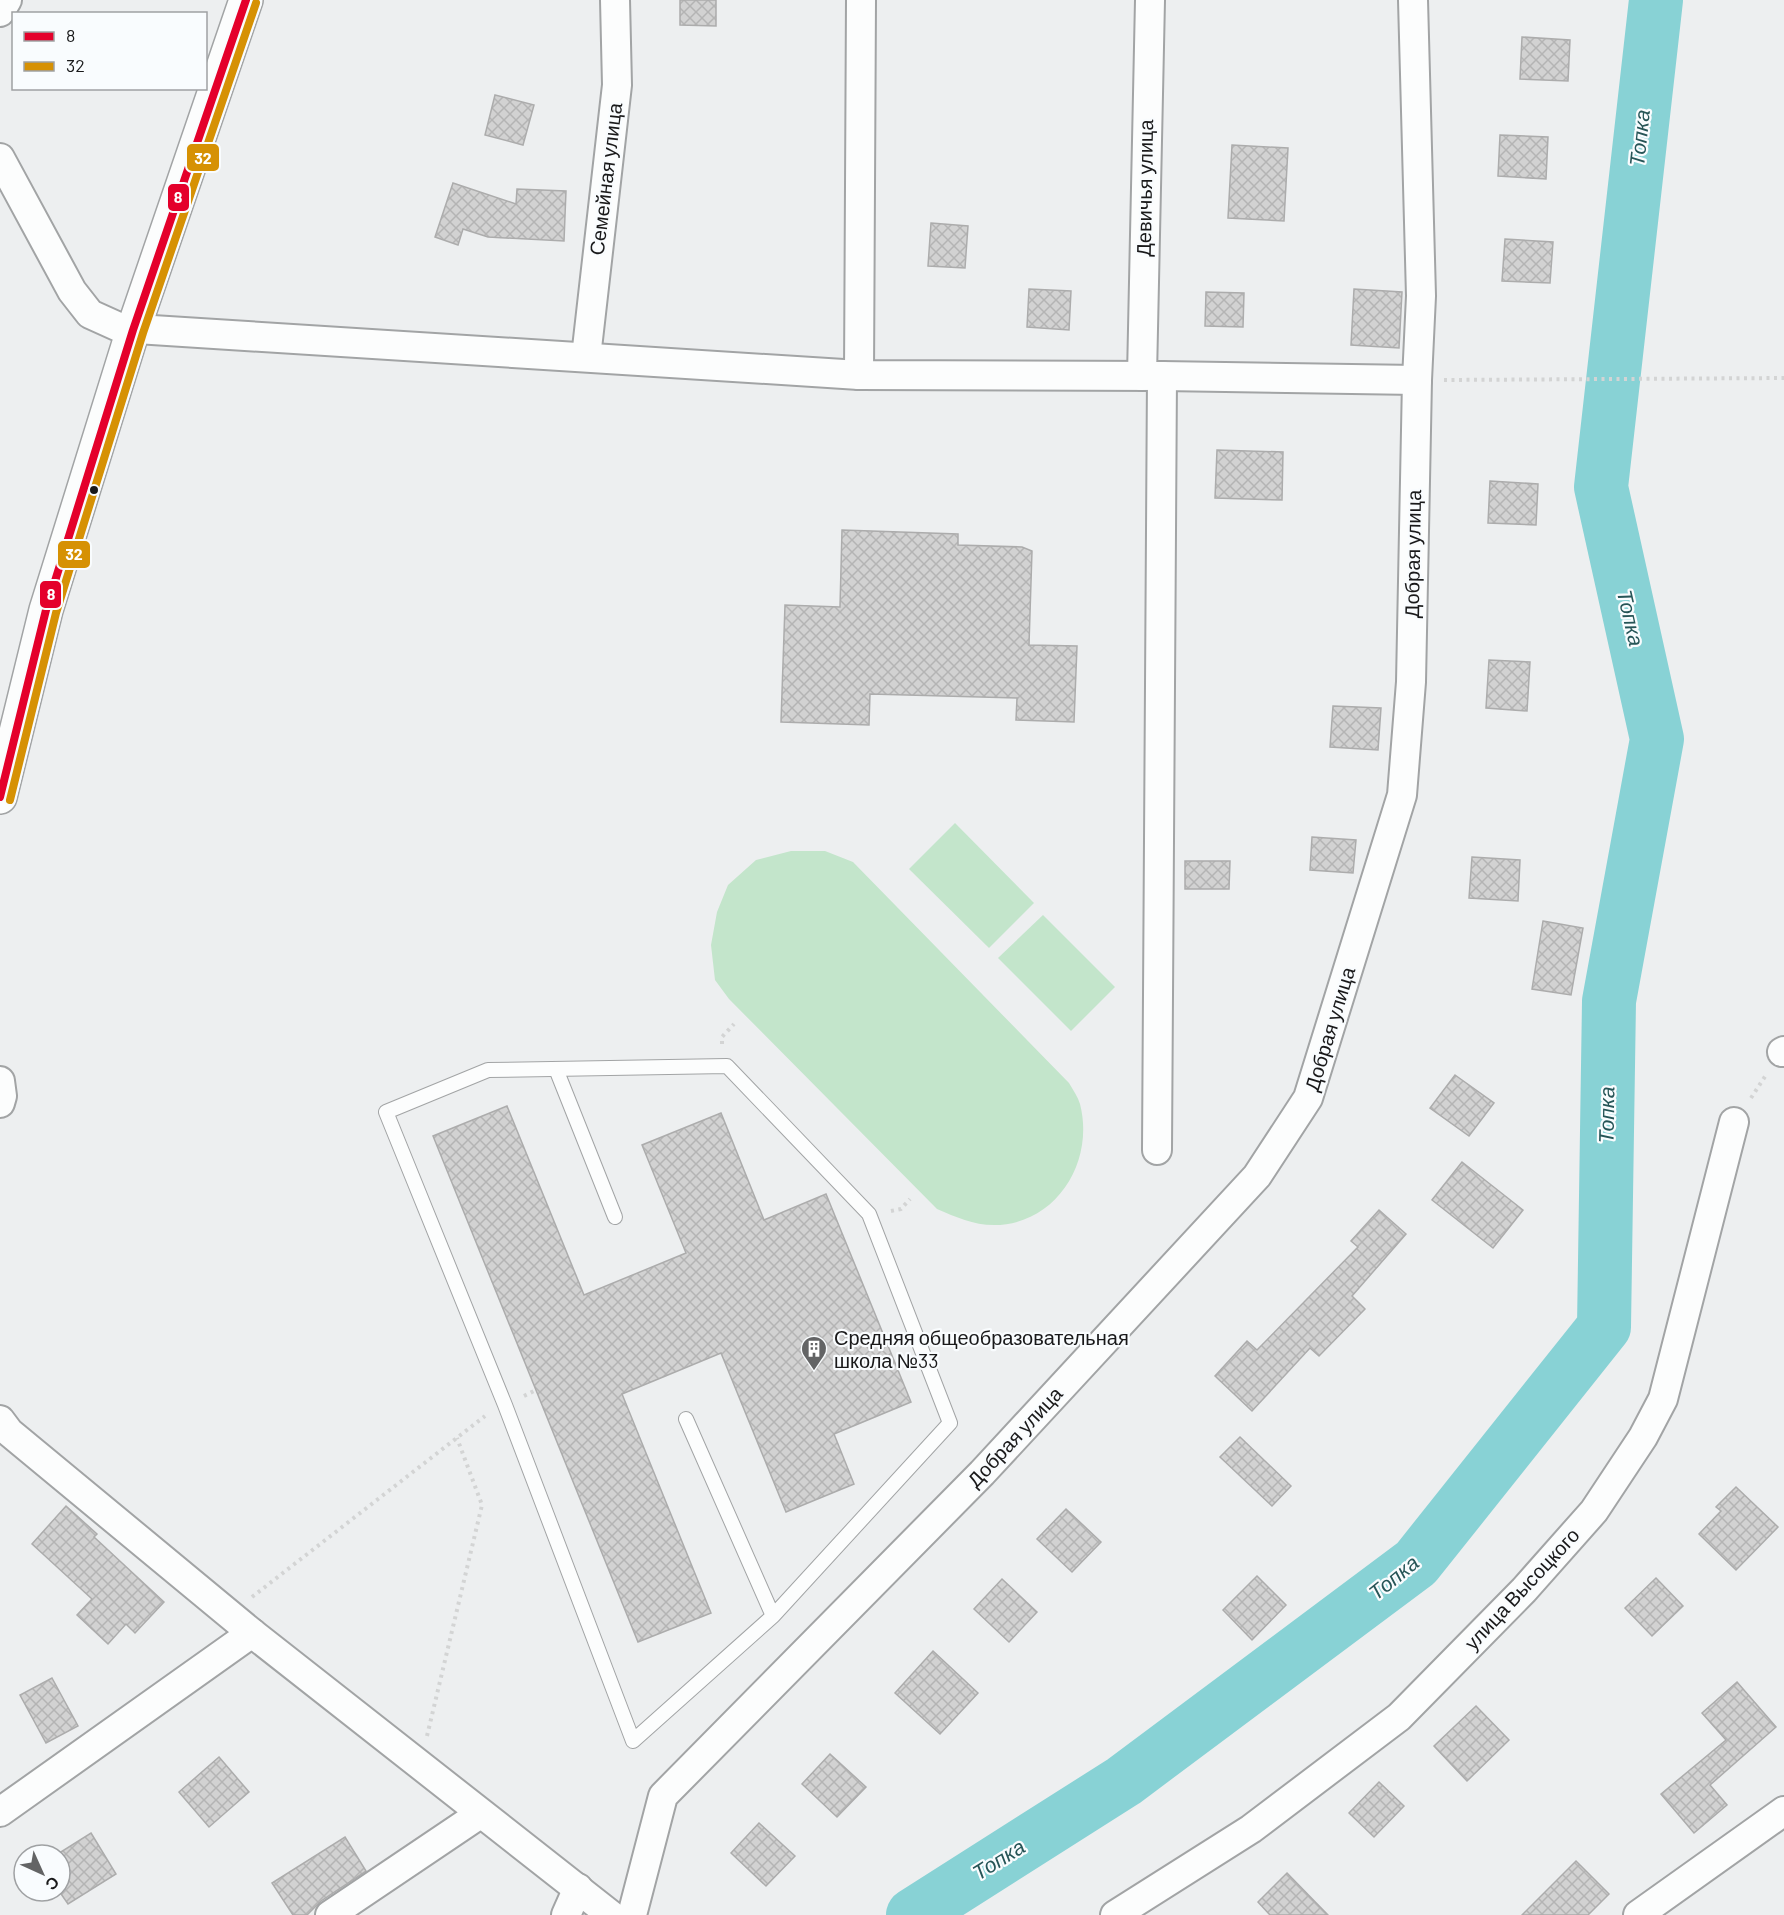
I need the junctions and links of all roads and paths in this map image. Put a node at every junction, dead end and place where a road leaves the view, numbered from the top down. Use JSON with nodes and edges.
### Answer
{"nodes":[{"id":1,"x":7,"y":0,"type":"edge"},
{"id":2,"x":246,"y":0,"type":"edge"},
{"id":3,"x":615,"y":0,"type":"edge"},
{"id":4,"x":861,"y":0,"type":"edge"},
{"id":5,"x":1150,"y":0,"type":"edge"},
{"id":6,"x":1413,"y":0,"type":"edge"},
{"id":7,"x":0,"y":12,"type":"edge"},
{"id":8,"x":0,"y":158,"type":"edge"},
{"id":9,"x":133,"y":330,"type":"junction"},
{"id":10,"x":586,"y":357,"type":"junction"},
{"id":11,"x":859,"y":375,"type":"junction"},
{"id":12,"x":1152,"y":376,"type":"junction"},
{"id":13,"x":1784,"y":378,"type":"edge"},
{"id":14,"x":1417,"y":380,"type":"junction"},
{"id":15,"x":0,"y":797,"type":"edge"},
{"id":16,"x":1783,"y":1051,"type":"edge"},
{"id":17,"x":556,"y":1069,"type":"junction"},
{"id":18,"x":0,"y":1081,"type":"edge"},
{"id":19,"x":0,"y":1103,"type":"edge"},
{"id":20,"x":1734,"y":1122,"type":"joint"},
{"id":21,"x":1157,"y":1150,"type":"dead end"},
{"id":22,"x":615,"y":1216,"type":"dead end"},
{"id":23,"x":493,"y":1410,"type":"dead end"},
{"id":24,"x":686,"y":1419,"type":"dead end"},
{"id":25,"x":0,"y":1420,"type":"edge"},
{"id":26,"x":457,"y":1438,"type":"junction"},
{"id":27,"x":230,"y":1614,"type":"junction"},
{"id":28,"x":773,"y":1616,"type":"junction"},
{"id":29,"x":252,"y":1633,"type":"junction"},
{"id":30,"x":420,"y":1764,"type":"junction"},
{"id":31,"x":1784,"y":1811,"type":"edge"},
{"id":32,"x":0,"y":1812,"type":"edge"},
{"id":33,"x":480,"y":1814,"type":"junction"},
{"id":34,"x":596,"y":1902,"type":"edge"},
{"id":35,"x":330,"y":1915,"type":"edge"},
{"id":36,"x":566,"y":1915,"type":"edge"},
{"id":37,"x":632,"y":1915,"type":"edge"},
{"id":38,"x":1115,"y":1915,"type":"edge"},
{"id":39,"x":1638,"y":1915,"type":"edge"}],
"edges":[{"from":1,"to":7,"type":"street"},
{"from":2,"to":9,"type":"street"},
{"from":3,"to":10,"type":"street","name":"Семейная улица"},
{"from":4,"to":11,"type":"street"},
{"from":5,"to":12,"type":"street","name":"Девичья улица"},
{"from":6,"to":14,"type":"street","name":"Добрая улица"},
{"from":8,"to":9,"type":"street"},
{"from":9,"to":10,"type":"street"},
{"from":9,"to":15,"type":"street"},
{"from":10,"to":11,"type":"street"},
{"from":11,"to":12,"type":"street"},
{"from":12,"to":14,"type":"street"},
{"from":12,"to":21,"type":"street","name":"Девичья улица"},
{"from":13,"to":14,"type":"path"},
{"from":14,"to":37,"type":"street","name":"Добрая улица"},
{"from":16,"to":20,"type":"path"},
{"from":17,"to":22,"type":"lane"},
{"from":17,"to":28,"type":"lane"},
{"from":17,"to":28,"type":"lane"},
{"from":18,"to":19,"type":"street"},
{"from":20,"to":38,"type":"street","name":"улица Высоцкого"},
{"from":23,"to":26,"type":"path"},
{"from":24,"to":28,"type":"lane"},
{"from":25,"to":27,"type":"street"},
{"from":26,"to":27,"type":"path"},
{"from":26,"to":30,"type":"path"},
{"from":27,"to":29,"type":"street"},
{"from":29,"to":30,"type":"street"},
{"from":29,"to":32,"type":"street"},
{"from":30,"to":33,"type":"street"},
{"from":31,"to":39,"type":"street"},
{"from":33,"to":34,"type":"street"},
{"from":33,"to":35,"type":"street"},
{"from":34,"to":36,"type":"street"}]}
